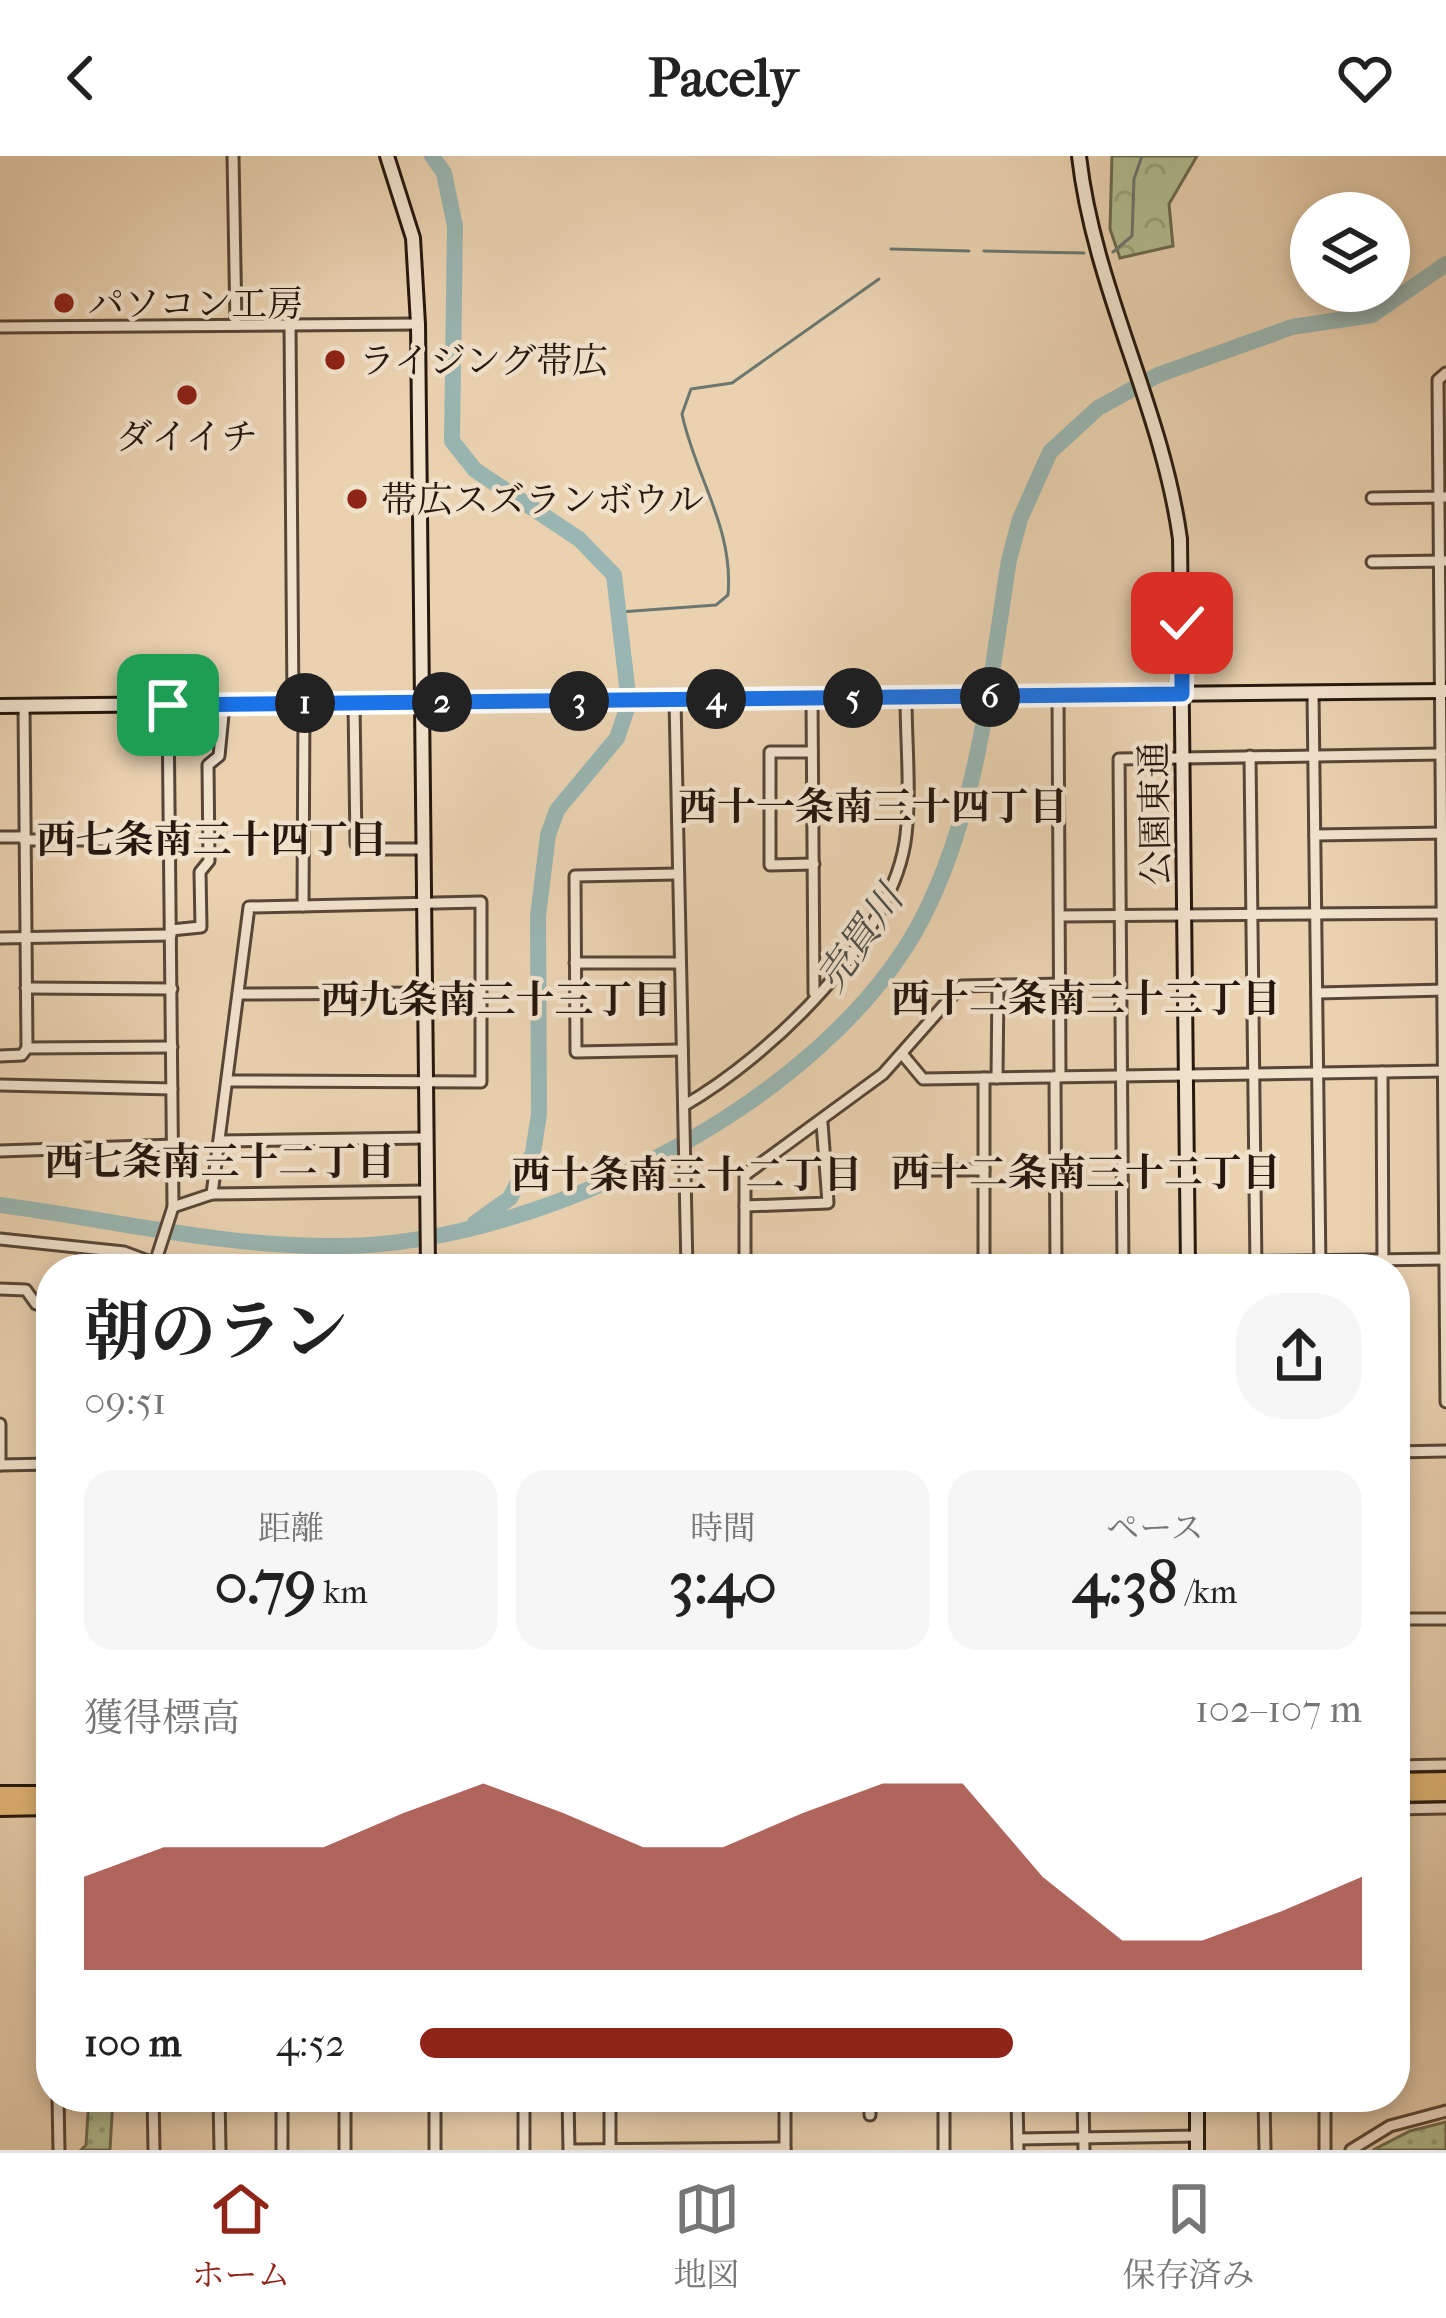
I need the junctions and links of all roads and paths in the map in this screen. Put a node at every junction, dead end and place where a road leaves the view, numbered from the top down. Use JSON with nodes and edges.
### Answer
{"nodes":[{"id":1,"x":233,"y":156,"type":"edge"},
{"id":2,"x":387,"y":156,"type":"edge"},
{"id":3,"x":1079,"y":156,"type":"edge"},
{"id":4,"x":290,"y":324,"type":"junction"},
{"id":5,"x":418,"y":324,"type":"junction"},
{"id":6,"x":236,"y":325,"type":"junction"},
{"id":7,"x":0,"y":327,"type":"edge"},
{"id":8,"x":1446,"y":373,"type":"edge"},
{"id":9,"x":1442,"y":434,"type":"edge"},
{"id":10,"x":1442,"y":497,"type":"edge"},
{"id":11,"x":1372,"y":498,"type":"dead end"},
{"id":12,"x":1442,"y":561,"type":"edge"},
{"id":13,"x":1372,"y":562,"type":"dead end"},
{"id":14,"x":1443,"y":622,"type":"edge"},
{"id":15,"x":1443,"y":692,"type":"edge"},
{"id":16,"x":1313,"y":693,"type":"junction"},
{"id":17,"x":1182,"y":694,"type":"junction"},
{"id":18,"x":1058,"y":696,"type":"junction"},
{"id":19,"x":906,"y":697,"type":"junction"},
{"id":20,"x":812,"y":698,"type":"junction"},
{"id":21,"x":675,"y":700,"type":"junction"},
{"id":22,"x":422,"y":702,"type":"junction"},
{"id":23,"x":298,"y":703,"type":"junction"},
{"id":24,"x":354,"y":703,"type":"junction"},
{"id":25,"x":224,"y":704,"type":"junction"},
{"id":26,"x":168,"y":705,"type":"junction"},
{"id":27,"x":0,"y":706,"type":"edge"},
{"id":28,"x":24,"y":706,"type":"junction"},
{"id":29,"x":812,"y":752,"type":"junction"},
{"id":30,"x":1443,"y":754,"type":"edge"},
{"id":31,"x":1315,"y":755,"type":"junction"},
{"id":32,"x":1250,"y":756,"type":"junction"},
{"id":33,"x":1184,"y":758,"type":"junction"},
{"id":34,"x":1444,"y":833,"type":"edge"},
{"id":35,"x":1315,"y":835,"type":"junction"},
{"id":36,"x":0,"y":837,"type":"edge"},
{"id":37,"x":24,"y":839,"type":"junction"},
{"id":38,"x":170,"y":840,"type":"junction"},
{"id":39,"x":424,"y":849,"type":"junction"},
{"id":40,"x":814,"y":864,"type":"junction"},
{"id":41,"x":677,"y":874,"type":"junction"},
{"id":42,"x":425,"y":903,"type":"junction"},
{"id":43,"x":303,"y":906,"type":"junction"},
{"id":44,"x":1444,"y":913,"type":"edge"},
{"id":45,"x":1185,"y":914,"type":"junction"},
{"id":46,"x":1252,"y":914,"type":"junction"},
{"id":47,"x":1315,"y":914,"type":"junction"},
{"id":48,"x":1061,"y":916,"type":"junction"},
{"id":49,"x":1121,"y":916,"type":"junction"},
{"id":50,"x":171,"y":933,"type":"junction"},
{"id":51,"x":0,"y":938,"type":"edge"},
{"id":52,"x":25,"y":938,"type":"junction"},
{"id":53,"x":575,"y":963,"type":"junction"},
{"id":54,"x":678,"y":963,"type":"junction"},
{"id":55,"x":1061,"y":984,"type":"junction"},
{"id":56,"x":998,"y":986,"type":"junction"},
{"id":57,"x":26,"y":988,"type":"junction"},
{"id":58,"x":172,"y":988,"type":"junction"},
{"id":59,"x":1444,"y":990,"type":"edge"},
{"id":60,"x":424,"y":993,"type":"junction"},
{"id":61,"x":1317,"y":993,"type":"junction"},
{"id":62,"x":239,"y":994,"type":"junction"},
{"id":63,"x":814,"y":994,"type":"junction"},
{"id":64,"x":172,"y":1046,"type":"junction"},
{"id":65,"x":27,"y":1048,"type":"junction"},
{"id":66,"x":682,"y":1050,"type":"junction"},
{"id":67,"x":903,"y":1055,"type":"junction"},
{"id":68,"x":0,"y":1056,"type":"edge"},
{"id":69,"x":1444,"y":1070,"type":"edge"},
{"id":70,"x":1382,"y":1072,"type":"junction"},
{"id":71,"x":1253,"y":1073,"type":"junction"},
{"id":72,"x":1317,"y":1073,"type":"junction"},
{"id":73,"x":1186,"y":1074,"type":"junction"},
{"id":74,"x":1121,"y":1075,"type":"junction"},
{"id":75,"x":1058,"y":1077,"type":"junction"},
{"id":76,"x":983,"y":1078,"type":"junction"},
{"id":77,"x":997,"y":1078,"type":"junction"},
{"id":78,"x":227,"y":1081,"type":"junction"},
{"id":79,"x":425,"y":1081,"type":"junction"},
{"id":80,"x":0,"y":1085,"type":"edge"},
{"id":81,"x":172,"y":1089,"type":"junction"},
{"id":82,"x":685,"y":1108,"type":"junction"},
{"id":83,"x":823,"y":1123,"type":"junction"},
{"id":84,"x":426,"y":1138,"type":"junction"},
{"id":85,"x":219,"y":1141,"type":"junction"},
{"id":86,"x":174,"y":1145,"type":"junction"},
{"id":87,"x":0,"y":1151,"type":"edge"},
{"id":88,"x":915,"y":1170,"type":"dead end"},
{"id":89,"x":984,"y":1170,"type":"junction"},
{"id":90,"x":212,"y":1194,"type":"junction"},
{"id":91,"x":427,"y":1197,"type":"junction"},
{"id":92,"x":745,"y":1206,"type":"junction"},
{"id":93,"x":172,"y":1209,"type":"junction"},
{"id":94,"x":0,"y":1239,"type":"edge"},
{"id":95,"x":130,"y":1254,"type":"edge"},
{"id":96,"x":159,"y":1254,"type":"edge"},
{"id":97,"x":428,"y":1254,"type":"edge"},
{"id":98,"x":687,"y":1254,"type":"edge"},
{"id":99,"x":745,"y":1254,"type":"edge"},
{"id":100,"x":984,"y":1254,"type":"edge"},
{"id":101,"x":1056,"y":1254,"type":"edge"},
{"id":102,"x":1123,"y":1254,"type":"edge"},
{"id":103,"x":1188,"y":1254,"type":"edge"},
{"id":104,"x":1256,"y":1254,"type":"edge"},
{"id":105,"x":1320,"y":1254,"type":"edge"},
{"id":106,"x":1383,"y":1254,"type":"edge"},
{"id":107,"x":1445,"y":1259,"type":"edge"},
{"id":108,"x":1410,"y":1262,"type":"edge"},
{"id":109,"x":0,"y":1289,"type":"edge"},
{"id":110,"x":36,"y":1304,"type":"edge"},
{"id":111,"x":1446,"y":1402,"type":"edge"},
{"id":112,"x":0,"y":1424,"type":"edge"},
{"id":113,"x":1446,"y":1451,"type":"edge"},
{"id":114,"x":1410,"y":1452,"type":"edge"},
{"id":115,"x":36,"y":1464,"type":"edge"},
{"id":116,"x":0,"y":1465,"type":"edge"},
{"id":117,"x":1410,"y":1619,"type":"edge"},
{"id":118,"x":1446,"y":1619,"type":"edge"},
{"id":119,"x":1446,"y":1765,"type":"edge"},
{"id":120,"x":1410,"y":1766,"type":"edge"},
{"id":121,"x":1446,"y":1780,"type":"edge"},
{"id":122,"x":1410,"y":1781,"type":"edge"},
{"id":123,"x":1446,"y":1793,"type":"edge"},
{"id":124,"x":0,"y":1794,"type":"edge"},
{"id":125,"x":36,"y":1794,"type":"edge"},
{"id":126,"x":1410,"y":1794,"type":"edge"},
{"id":127,"x":0,"y":1808,"type":"edge"},
{"id":128,"x":36,"y":1808,"type":"edge"},
{"id":129,"x":1446,"y":1808,"type":"edge"},
{"id":130,"x":1410,"y":1809,"type":"edge"},
{"id":131,"x":1446,"y":2111,"type":"edge"},
{"id":132,"x":58,"y":2112,"type":"edge"},
{"id":133,"x":154,"y":2112,"type":"edge"},
{"id":134,"x":219,"y":2112,"type":"edge"},
{"id":135,"x":282,"y":2112,"type":"edge"},
{"id":136,"x":345,"y":2112,"type":"edge"},
{"id":137,"x":435,"y":2112,"type":"edge"},
{"id":138,"x":524,"y":2112,"type":"edge"},
{"id":139,"x":569,"y":2112,"type":"edge"},
{"id":140,"x":610,"y":2112,"type":"edge"},
{"id":141,"x":785,"y":2112,"type":"edge"},
{"id":142,"x":871,"y":2112,"type":"edge"},
{"id":143,"x":944,"y":2112,"type":"edge"},
{"id":144,"x":1017,"y":2112,"type":"edge"},
{"id":145,"x":1083,"y":2112,"type":"edge"},
{"id":146,"x":1197,"y":2112,"type":"edge"},
{"id":147,"x":1264,"y":2112,"type":"edge"},
{"id":148,"x":1325,"y":2112,"type":"edge"},
{"id":149,"x":871,"y":2115,"type":"dead end"},
{"id":150,"x":1084,"y":2138,"type":"junction"},
{"id":151,"x":1197,"y":2143,"type":"edge"},
{"id":152,"x":1018,"y":2145,"type":"edge"},
{"id":153,"x":675,"y":2149,"type":"edge"},
{"id":154,"x":732,"y":2149,"type":"edge"},
{"id":155,"x":785,"y":2149,"type":"edge"},
{"id":156,"x":58,"y":2150,"type":"edge"},
{"id":157,"x":154,"y":2150,"type":"edge"},
{"id":158,"x":220,"y":2150,"type":"edge"},
{"id":159,"x":282,"y":2150,"type":"edge"},
{"id":160,"x":345,"y":2150,"type":"edge"},
{"id":161,"x":435,"y":2150,"type":"edge"},
{"id":162,"x":524,"y":2150,"type":"edge"},
{"id":163,"x":570,"y":2150,"type":"edge"},
{"id":164,"x":584,"y":2150,"type":"edge"},
{"id":165,"x":610,"y":2150,"type":"edge"},
{"id":166,"x":944,"y":2150,"type":"edge"},
{"id":167,"x":1084,"y":2150,"type":"edge"},
{"id":168,"x":1264,"y":2150,"type":"edge"},
{"id":169,"x":1325,"y":2150,"type":"edge"},
{"id":170,"x":1352,"y":2150,"type":"edge"}],
"edges":[{"from":1,"to":6,"type":"street"},
{"from":2,"to":5,"type":"street"},
{"from":3,"to":17,"type":"street","name":"公園東通"},
{"from":4,"to":5,"type":"street"},
{"from":4,"to":6,"type":"street"},
{"from":4,"to":23,"type":"street"},
{"from":5,"to":22,"type":"street"},
{"from":6,"to":7,"type":"street"},
{"from":8,"to":9,"type":"street"},
{"from":9,"to":10,"type":"street"},
{"from":10,"to":11,"type":"street"},
{"from":10,"to":12,"type":"street"},
{"from":12,"to":13,"type":"street"},
{"from":12,"to":14,"type":"street"},
{"from":14,"to":15,"type":"street"},
{"from":15,"to":16,"type":"street"},
{"from":15,"to":30,"type":"street"},
{"from":16,"to":17,"type":"street"},
{"from":16,"to":31,"type":"street"},
{"from":17,"to":18,"type":"street"},
{"from":17,"to":33,"type":"street","name":"公園東通"},
{"from":18,"to":19,"type":"street"},
{"from":18,"to":48,"type":"street"},
{"from":19,"to":20,"type":"street"},
{"from":19,"to":63,"type":"street"},
{"from":20,"to":21,"type":"street"},
{"from":20,"to":29,"type":"street"},
{"from":21,"to":22,"type":"street"},
{"from":21,"to":41,"type":"street"},
{"from":22,"to":24,"type":"street"},
{"from":22,"to":39,"type":"street"},
{"from":23,"to":24,"type":"street"},
{"from":23,"to":25,"type":"street"},
{"from":23,"to":43,"type":"street"},
{"from":24,"to":39,"type":"street"},
{"from":25,"to":26,"type":"street"},
{"from":25,"to":50,"type":"street"},
{"from":26,"to":28,"type":"street"},
{"from":26,"to":38,"type":"street"},
{"from":27,"to":28,"type":"street"},
{"from":28,"to":37,"type":"street"},
{"from":29,"to":40,"type":"street"},
{"from":29,"to":40,"type":"street"},
{"from":30,"to":31,"type":"street"},
{"from":30,"to":34,"type":"street"},
{"from":31,"to":32,"type":"street"},
{"from":31,"to":35,"type":"street"},
{"from":32,"to":33,"type":"street"},
{"from":32,"to":46,"type":"street"},
{"from":33,"to":45,"type":"street","name":"公園東通"},
{"from":33,"to":49,"type":"street"},
{"from":34,"to":35,"type":"street"},
{"from":34,"to":44,"type":"street"},
{"from":35,"to":47,"type":"street"},
{"from":36,"to":37,"type":"street"},
{"from":37,"to":38,"type":"street"},
{"from":37,"to":52,"type":"street"},
{"from":38,"to":50,"type":"street"},
{"from":39,"to":42,"type":"street"},
{"from":40,"to":63,"type":"street"},
{"from":41,"to":53,"type":"street"},
{"from":41,"to":54,"type":"street"},
{"from":42,"to":43,"type":"street"},
{"from":42,"to":60,"type":"street"},
{"from":42,"to":79,"type":"street"},
{"from":43,"to":62,"type":"street"},
{"from":44,"to":47,"type":"street"},
{"from":44,"to":59,"type":"street"},
{"from":45,"to":46,"type":"street"},
{"from":45,"to":49,"type":"street"},
{"from":45,"to":73,"type":"street","name":"公園東通"},
{"from":46,"to":47,"type":"street"},
{"from":46,"to":71,"type":"street"},
{"from":47,"to":61,"type":"street"},
{"from":48,"to":49,"type":"street"},
{"from":48,"to":55,"type":"street"},
{"from":49,"to":74,"type":"street"},
{"from":50,"to":52,"type":"street"},
{"from":50,"to":58,"type":"street"},
{"from":51,"to":52,"type":"street"},
{"from":52,"to":57,"type":"street"},
{"from":53,"to":54,"type":"street"},
{"from":53,"to":66,"type":"street"},
{"from":54,"to":66,"type":"street"},
{"from":55,"to":56,"type":"street"},
{"from":55,"to":75,"type":"street"},
{"from":56,"to":67,"type":"street"},
{"from":56,"to":77,"type":"street"},
{"from":57,"to":58,"type":"street"},
{"from":57,"to":65,"type":"street"},
{"from":58,"to":64,"type":"street"},
{"from":59,"to":61,"type":"street"},
{"from":59,"to":69,"type":"street"},
{"from":60,"to":62,"type":"street"},
{"from":60,"to":79,"type":"street"},
{"from":61,"to":72,"type":"street"},
{"from":62,"to":78,"type":"street"},
{"from":63,"to":82,"type":"street"},
{"from":64,"to":65,"type":"street"},
{"from":64,"to":81,"type":"street"},
{"from":65,"to":68,"type":"street"},
{"from":66,"to":82,"type":"street"},
{"from":67,"to":76,"type":"street"},
{"from":67,"to":83,"type":"street"},
{"from":69,"to":70,"type":"street"},
{"from":69,"to":107,"type":"street"},
{"from":70,"to":72,"type":"street"},
{"from":70,"to":106,"type":"street"},
{"from":71,"to":72,"type":"street"},
{"from":71,"to":73,"type":"street"},
{"from":71,"to":104,"type":"street"},
{"from":72,"to":105,"type":"street"},
{"from":73,"to":74,"type":"street"},
{"from":73,"to":103,"type":"street","name":"公園東通"},
{"from":74,"to":75,"type":"street"},
{"from":74,"to":102,"type":"street"},
{"from":75,"to":77,"type":"street"},
{"from":75,"to":101,"type":"street"},
{"from":76,"to":77,"type":"street"},
{"from":76,"to":89,"type":"street"},
{"from":78,"to":79,"type":"street"},
{"from":78,"to":85,"type":"street"},
{"from":79,"to":84,"type":"street"},
{"from":80,"to":81,"type":"street"},
{"from":81,"to":86,"type":"street"},
{"from":82,"to":98,"type":"street"},
{"from":83,"to":92,"type":"street"},
{"from":83,"to":92,"type":"street"},
{"from":84,"to":85,"type":"street"},
{"from":84,"to":91,"type":"street"},
{"from":85,"to":90,"type":"street"},
{"from":86,"to":87,"type":"street"},
{"from":86,"to":93,"type":"street"},
{"from":88,"to":89,"type":"street"},
{"from":89,"to":100,"type":"street"},
{"from":90,"to":91,"type":"street"},
{"from":90,"to":93,"type":"street"},
{"from":91,"to":97,"type":"street"},
{"from":92,"to":99,"type":"street"},
{"from":93,"to":96,"type":"street"},
{"from":94,"to":95,"type":"street"},
{"from":107,"to":108,"type":"street"},
{"from":107,"to":111,"type":"street"},
{"from":109,"to":110,"type":"street"},
{"from":112,"to":116,"type":"street"},
{"from":113,"to":114,"type":"street"},
{"from":115,"to":116,"type":"street"},
{"from":117,"to":118,"type":"street"},
{"from":119,"to":120,"type":"street"},
{"from":121,"to":122,"type":"main road"},
{"from":123,"to":126,"type":"main road"},
{"from":124,"to":125,"type":"main road"},
{"from":127,"to":128,"type":"main road"},
{"from":129,"to":130,"type":"street"},
{"from":131,"to":170,"type":"street"},
{"from":132,"to":156,"type":"street"},
{"from":133,"to":157,"type":"street"},
{"from":134,"to":158,"type":"street"},
{"from":135,"to":159,"type":"street"},
{"from":136,"to":160,"type":"street"},
{"from":137,"to":161,"type":"street"},
{"from":138,"to":162,"type":"street"},
{"from":139,"to":163,"type":"street"},
{"from":140,"to":165,"type":"street"},
{"from":141,"to":155,"type":"street"},
{"from":142,"to":149,"type":"street"},
{"from":143,"to":166,"type":"street"},
{"from":144,"to":152,"type":"street"},
{"from":145,"to":150,"type":"street"},
{"from":146,"to":151,"type":"street"},
{"from":147,"to":168,"type":"street"},
{"from":148,"to":169,"type":"street"},
{"from":150,"to":151,"type":"street"},
{"from":150,"to":152,"type":"street"},
{"from":150,"to":167,"type":"street"},
{"from":153,"to":154,"type":"street"},
{"from":153,"to":165,"type":"street"},
{"from":154,"to":155,"type":"street"},
{"from":163,"to":164,"type":"street"},
{"from":164,"to":165,"type":"street"}]}
